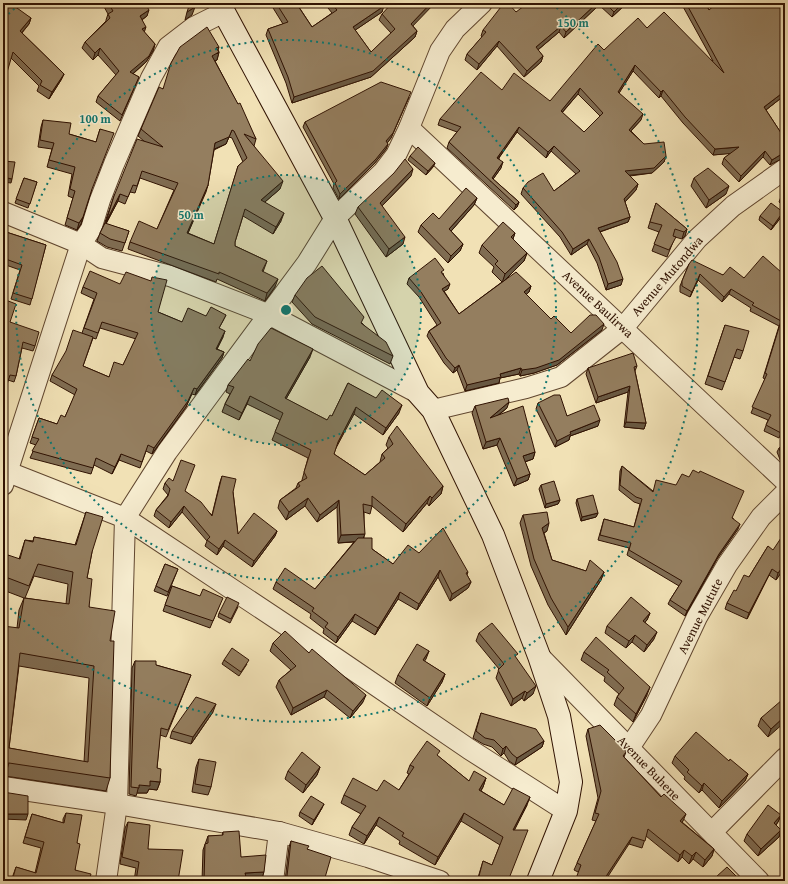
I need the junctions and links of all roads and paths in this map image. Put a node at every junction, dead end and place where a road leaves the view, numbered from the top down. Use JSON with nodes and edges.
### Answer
{"nodes":[{"id":1,"x":482,"y":3,"type":"edge"},
{"id":2,"x":222,"y":8,"type":"edge"},
{"id":3,"x":409,"y":128,"type":"junction"},
{"id":4,"x":785,"y":169,"type":"edge"},
{"id":5,"x":3,"y":212,"type":"edge"},
{"id":6,"x":335,"y":218,"type":"junction"},
{"id":7,"x":81,"y":244,"type":"junction"},
{"id":8,"x":270,"y":315,"type":"junction"},
{"id":9,"x":623,"y":328,"type":"junction"},
{"id":10,"x":418,"y":393,"type":"junction"},
{"id":11,"x":434,"y":410,"type":"junction"},
{"id":12,"x":4,"y":476,"type":"edge"},
{"id":13,"x":785,"y":481,"type":"edge"},
{"id":14,"x":785,"y":493,"type":"edge"},
{"id":15,"x":125,"y":518,"type":"junction"},
{"id":16,"x":539,"y":656,"type":"junction"},
{"id":17,"x":630,"y":748,"type":"junction"},
{"id":18,"x":785,"y":758,"type":"edge"},
{"id":19,"x":3,"y":787,"type":"edge"},
{"id":20,"x":117,"y":804,"type":"junction"},
{"id":21,"x":566,"y":811,"type":"junction"},
{"id":22,"x":279,"y":832,"type":"junction"},
{"id":23,"x":712,"y":832,"type":"junction"},
{"id":24,"x":106,"y":881,"type":"edge"},
{"id":25,"x":273,"y":881,"type":"edge"},
{"id":26,"x":440,"y":881,"type":"edge"},
{"id":27,"x":538,"y":881,"type":"edge"},
{"id":28,"x":759,"y":881,"type":"edge"}],
"edges":[{"from":1,"to":3,"type":"street"},
{"from":2,"to":6,"type":"main road"},
{"from":2,"to":7,"type":"street"},
{"from":3,"to":6,"type":"street"},
{"from":3,"to":9,"type":"street","name":"Avenue Baulirwa"},
{"from":4,"to":9,"type":"street","name":"Avenue Mutondwa"},
{"from":5,"to":7,"type":"street"},
{"from":6,"to":8,"type":"street"},
{"from":6,"to":10,"type":"main road"},
{"from":7,"to":8,"type":"street"},
{"from":7,"to":12,"type":"street"},
{"from":8,"to":10,"type":"street"},
{"from":8,"to":15,"type":"street"},
{"from":9,"to":11,"type":"street","name":"Avenue Mutondwa"},
{"from":9,"to":13,"type":"street","name":"Avenue Baulirwa"},
{"from":10,"to":11,"type":"main road"},
{"from":11,"to":16,"type":"main road"},
{"from":12,"to":15,"type":"street"},
{"from":14,"to":17,"type":"street","name":"Avenue Mutute"},
{"from":15,"to":20,"type":"street"},
{"from":15,"to":21,"type":"street"},
{"from":16,"to":17,"type":"street","name":"Avenue Buhene"},
{"from":16,"to":21,"type":"main road"},
{"from":17,"to":23,"type":"street","name":"Avenue Buhene"},
{"from":18,"to":23,"type":"street"},
{"from":19,"to":20,"type":"street"},
{"from":20,"to":22,"type":"street"},
{"from":20,"to":24,"type":"street"},
{"from":21,"to":27,"type":"main road"},
{"from":22,"to":25,"type":"street"},
{"from":22,"to":26,"type":"street"},
{"from":23,"to":28,"type":"street","name":"Avenue Buhene"}]}
